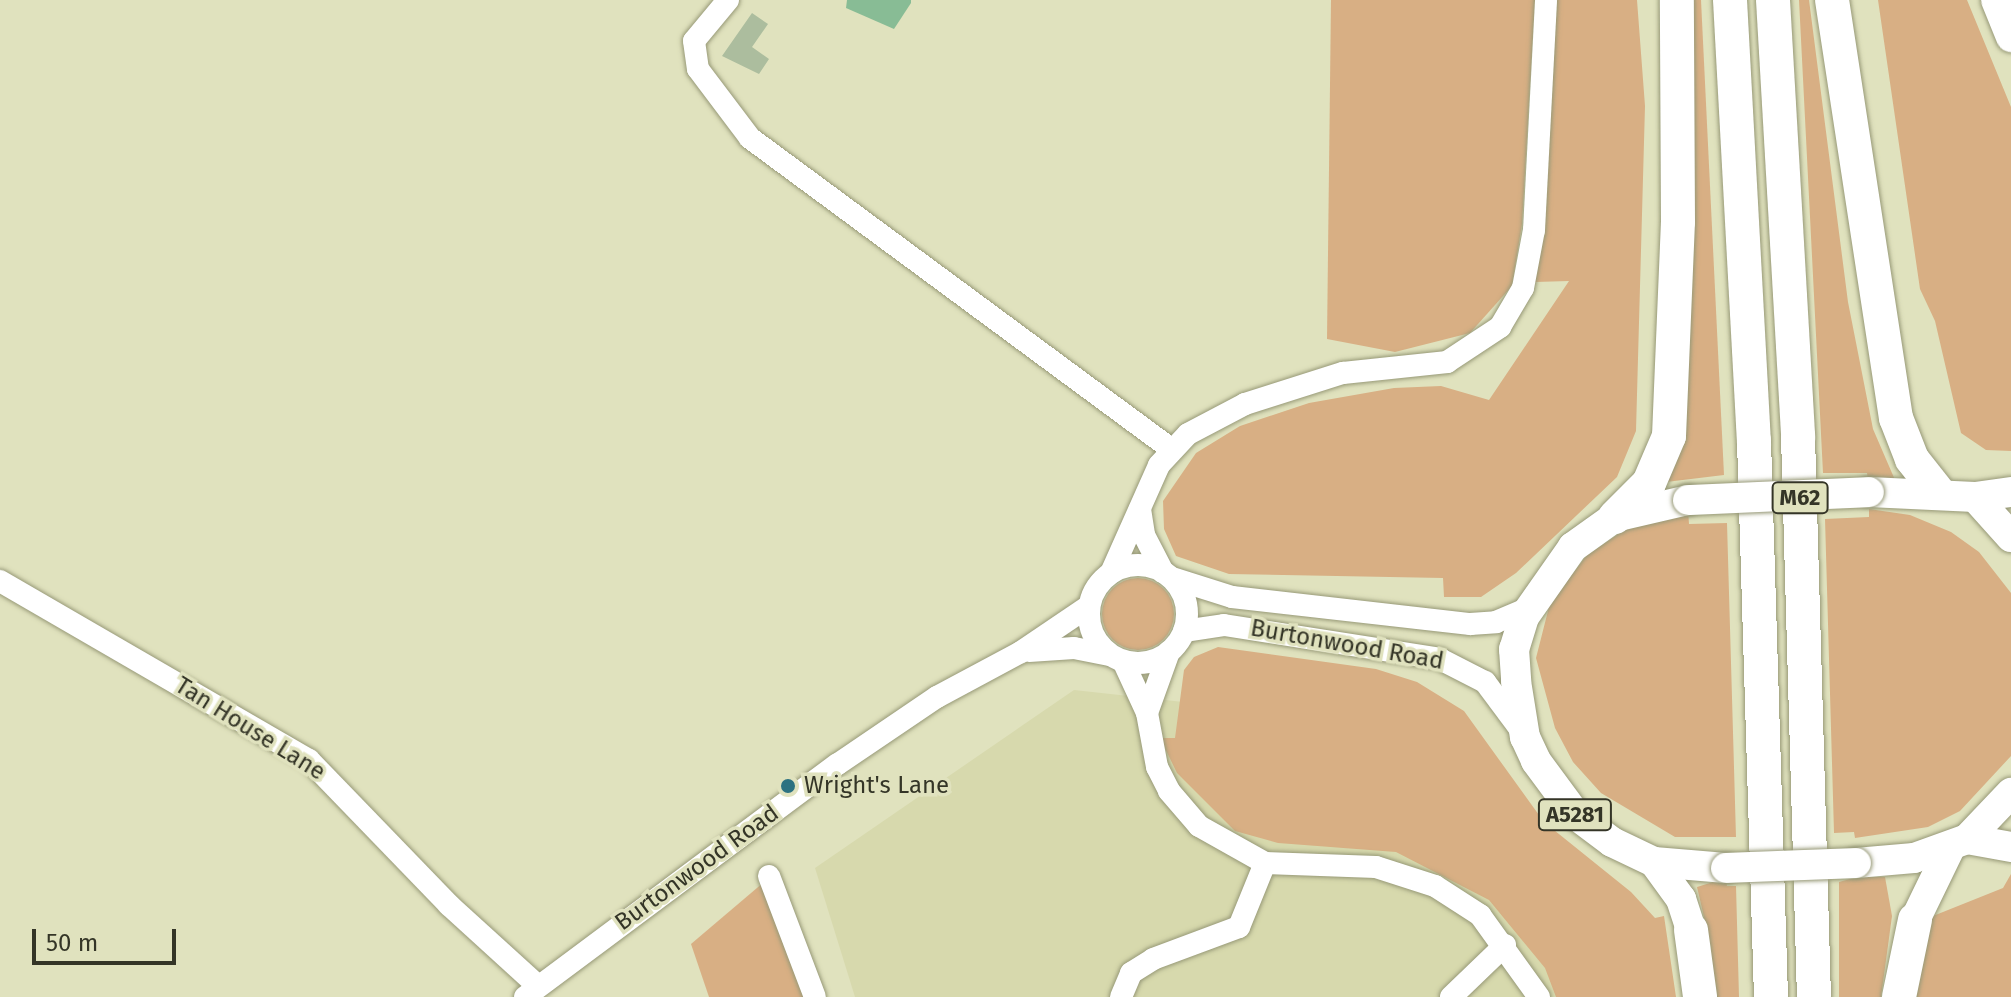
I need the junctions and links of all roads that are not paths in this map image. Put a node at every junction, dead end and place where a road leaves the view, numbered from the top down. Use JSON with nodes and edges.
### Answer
{"nodes":[{"id":1,"x":728,"y":0,"type":"edge"},
{"id":2,"x":1546,"y":0,"type":"edge"},
{"id":3,"x":1656,"y":0,"type":"edge"},
{"id":4,"x":1677,"y":0,"type":"edge"},
{"id":5,"x":1730,"y":0,"type":"edge"},
{"id":6,"x":1773,"y":0,"type":"edge"},
{"id":7,"x":1832,"y":0,"type":"edge"},
{"id":8,"x":1996,"y":0,"type":"edge"},
{"id":9,"x":2011,"y":37,"type":"edge"},
{"id":10,"x":1678,"y":222,"type":"junction"},
{"id":11,"x":1171,"y":449,"type":"junction"},
{"id":12,"x":1938,"y":492,"type":"junction"},
{"id":13,"x":2011,"y":492,"type":"edge"},
{"id":14,"x":1975,"y":497,"type":"junction"},
{"id":15,"x":1140,"y":509,"type":"junction"},
{"id":16,"x":1615,"y":517,"type":"junction"},
{"id":17,"x":2009,"y":534,"type":"edge"},
{"id":18,"x":1111,"y":573,"type":"junction"},
{"id":19,"x":1168,"y":575,"type":"junction"},
{"id":20,"x":0,"y":581,"type":"edge"},
{"id":21,"x":1089,"y":606,"type":"junction"},
{"id":22,"x":1527,"y":609,"type":"junction"},
{"id":23,"x":1184,"y":631,"type":"junction"},
{"id":24,"x":1021,"y":652,"type":"junction"},
{"id":25,"x":1169,"y":652,"type":"junction"},
{"id":26,"x":1117,"y":658,"type":"junction"},
{"id":27,"x":1147,"y":713,"type":"junction"},
{"id":28,"x":1525,"y":737,"type":"junction"},
{"id":29,"x":2011,"y":793,"type":"edge"},
{"id":30,"x":1959,"y":843,"type":"junction"},
{"id":31,"x":2011,"y":847,"type":"edge"},
{"id":32,"x":1654,"y":862,"type":"junction"},
{"id":33,"x":1265,"y":863,"type":"junction"},
{"id":34,"x":769,"y":876,"type":"dead end"},
{"id":35,"x":1915,"y":920,"type":"joint"},
{"id":36,"x":1691,"y":930,"type":"joint"},
{"id":37,"x":1505,"y":945,"type":"junction"},
{"id":38,"x":531,"y":991,"type":"edge"},
{"id":39,"x":815,"y":997,"type":"edge"},
{"id":40,"x":1121,"y":997,"type":"edge"},
{"id":41,"x":1451,"y":997,"type":"edge"},
{"id":42,"x":1539,"y":997,"type":"edge"},
{"id":43,"x":1700,"y":997,"type":"edge"},
{"id":44,"x":1771,"y":997,"type":"edge"},
{"id":45,"x":1814,"y":997,"type":"edge"},
{"id":46,"x":1899,"y":997,"type":"edge"}],
"edges":[{"from":1,"to":11,"type":"street"},
{"from":2,"to":11,"type":"street"},
{"from":3,"to":10,"type":"highway"},
{"from":4,"to":10,"type":"highway"},
{"from":5,"to":44,"type":"highway","number":"M62"},
{"from":6,"to":45,"type":"highway","number":"M62"},
{"from":7,"to":12,"type":"highway"},
{"from":8,"to":9,"type":"main road"},
{"from":10,"to":16,"type":"highway"},
{"from":11,"to":15,"type":"street"},
{"from":12,"to":14,"type":"main road","number":"A5281"},
{"from":12,"to":16,"type":"main road","number":"A5281","bridge":true},
{"from":13,"to":14,"type":"main road"},
{"from":14,"to":17,"type":"main road"},
{"from":15,"to":18,"type":"street"},
{"from":15,"to":19,"type":"street"},
{"from":16,"to":22,"type":"main road","number":"A5281"},
{"from":18,"to":19,"type":"street"},
{"from":18,"to":21,"type":"street"},
{"from":19,"to":22,"type":"street","name":"Burtonwood Road"},
{"from":19,"to":23,"type":"street"},
{"from":20,"to":38,"type":"street","name":"Tan House Lane"},
{"from":21,"to":24,"type":"street","name":"Burtonwood Road"},
{"from":21,"to":26,"type":"street"},
{"from":22,"to":28,"type":"main road","number":"A5281"},
{"from":23,"to":25,"type":"street"},
{"from":23,"to":28,"type":"street","name":"Burtonwood Road"},
{"from":24,"to":26,"type":"street","name":"Burtonwood Road"},
{"from":24,"to":38,"type":"street","name":"Burtonwood Road"},
{"from":25,"to":26,"type":"street"},
{"from":25,"to":27,"type":"street"},
{"from":26,"to":27,"type":"street"},
{"from":27,"to":33,"type":"street"},
{"from":28,"to":32,"type":"main road","number":"A5281"},
{"from":29,"to":30,"type":"main road"},
{"from":30,"to":31,"type":"main road"},
{"from":30,"to":32,"type":"main road","number":"A5281","bridge":true},
{"from":30,"to":35,"type":"main road"},
{"from":32,"to":36,"type":"main road"},
{"from":33,"to":37,"type":"street"},
{"from":33,"to":40,"type":"street"},
{"from":34,"to":39,"type":"street"},
{"from":35,"to":46,"type":"highway"},
{"from":36,"to":43,"type":"highway"},
{"from":37,"to":41,"type":"street"},
{"from":37,"to":42,"type":"street"}]}
